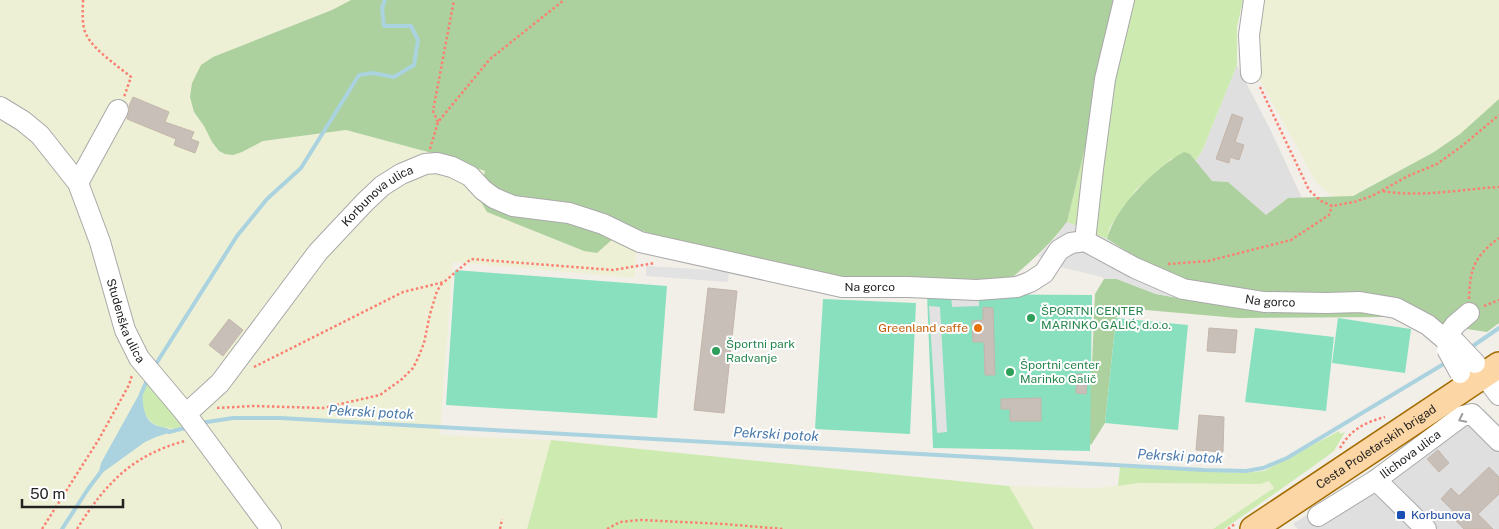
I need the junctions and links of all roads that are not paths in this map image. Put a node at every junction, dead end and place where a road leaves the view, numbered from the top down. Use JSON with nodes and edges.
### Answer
{"nodes":[{"id":1,"x":1124,"y":0,"type":"edge"},
{"id":2,"x":1254,"y":0,"type":"edge"},
{"id":3,"x":1251,"y":73,"type":"road end"},
{"id":4,"x":0,"y":107,"type":"edge"},
{"id":5,"x":118,"y":110,"type":"road end"},
{"id":6,"x":78,"y":183,"type":"junction"},
{"id":7,"x":1085,"y":241,"type":"junction"},
{"id":8,"x":640,"y":242,"type":"joint"},
{"id":9,"x":1469,"y":312,"type":"road end"},
{"id":10,"x":1449,"y":343,"type":"junction"},
{"id":11,"x":1477,"y":373,"type":"edge"},
{"id":12,"x":1499,"y":395,"type":"edge"},
{"id":13,"x":192,"y":418,"type":"junction"},
{"id":14,"x":1499,"y":440,"type":"edge"},
{"id":15,"x":1376,"y":480,"type":"junction"},
{"id":16,"x":1318,"y":516,"type":"dead end"},
{"id":17,"x":272,"y":529,"type":"edge"},
{"id":18,"x":1253,"y":529,"type":"edge"},
{"id":19,"x":1426,"y":529,"type":"edge"}],
"edges":[{"from":1,"to":7,"type":"street"},
{"from":2,"to":3,"type":"street"},
{"from":4,"to":6,"type":"street","name":"Studenška ulica"},
{"from":5,"to":6,"type":"street"},
{"from":6,"to":13,"type":"street","name":"Studenška ulica"},
{"from":7,"to":8,"type":"street","name":"Na gorco"},
{"from":7,"to":10,"type":"street","name":"Na gorco"},
{"from":8,"to":13,"type":"street","name":"Korbunova ulica"},
{"from":9,"to":10,"type":"street"},
{"from":10,"to":11,"type":"street","bridge":true},
{"from":11,"to":12,"type":"street"},
{"from":11,"to":18,"type":"main road","name":"Cesta Proletarskih brigad"},
{"from":13,"to":17,"type":"street","name":"Studenška ulica"},
{"from":14,"to":15,"type":"street","name":"Ilichova ulica","one_way":true},
{"from":15,"to":16,"type":"street","name":"Ilichova ulica"},
{"from":15,"to":19,"type":"street"}]}
